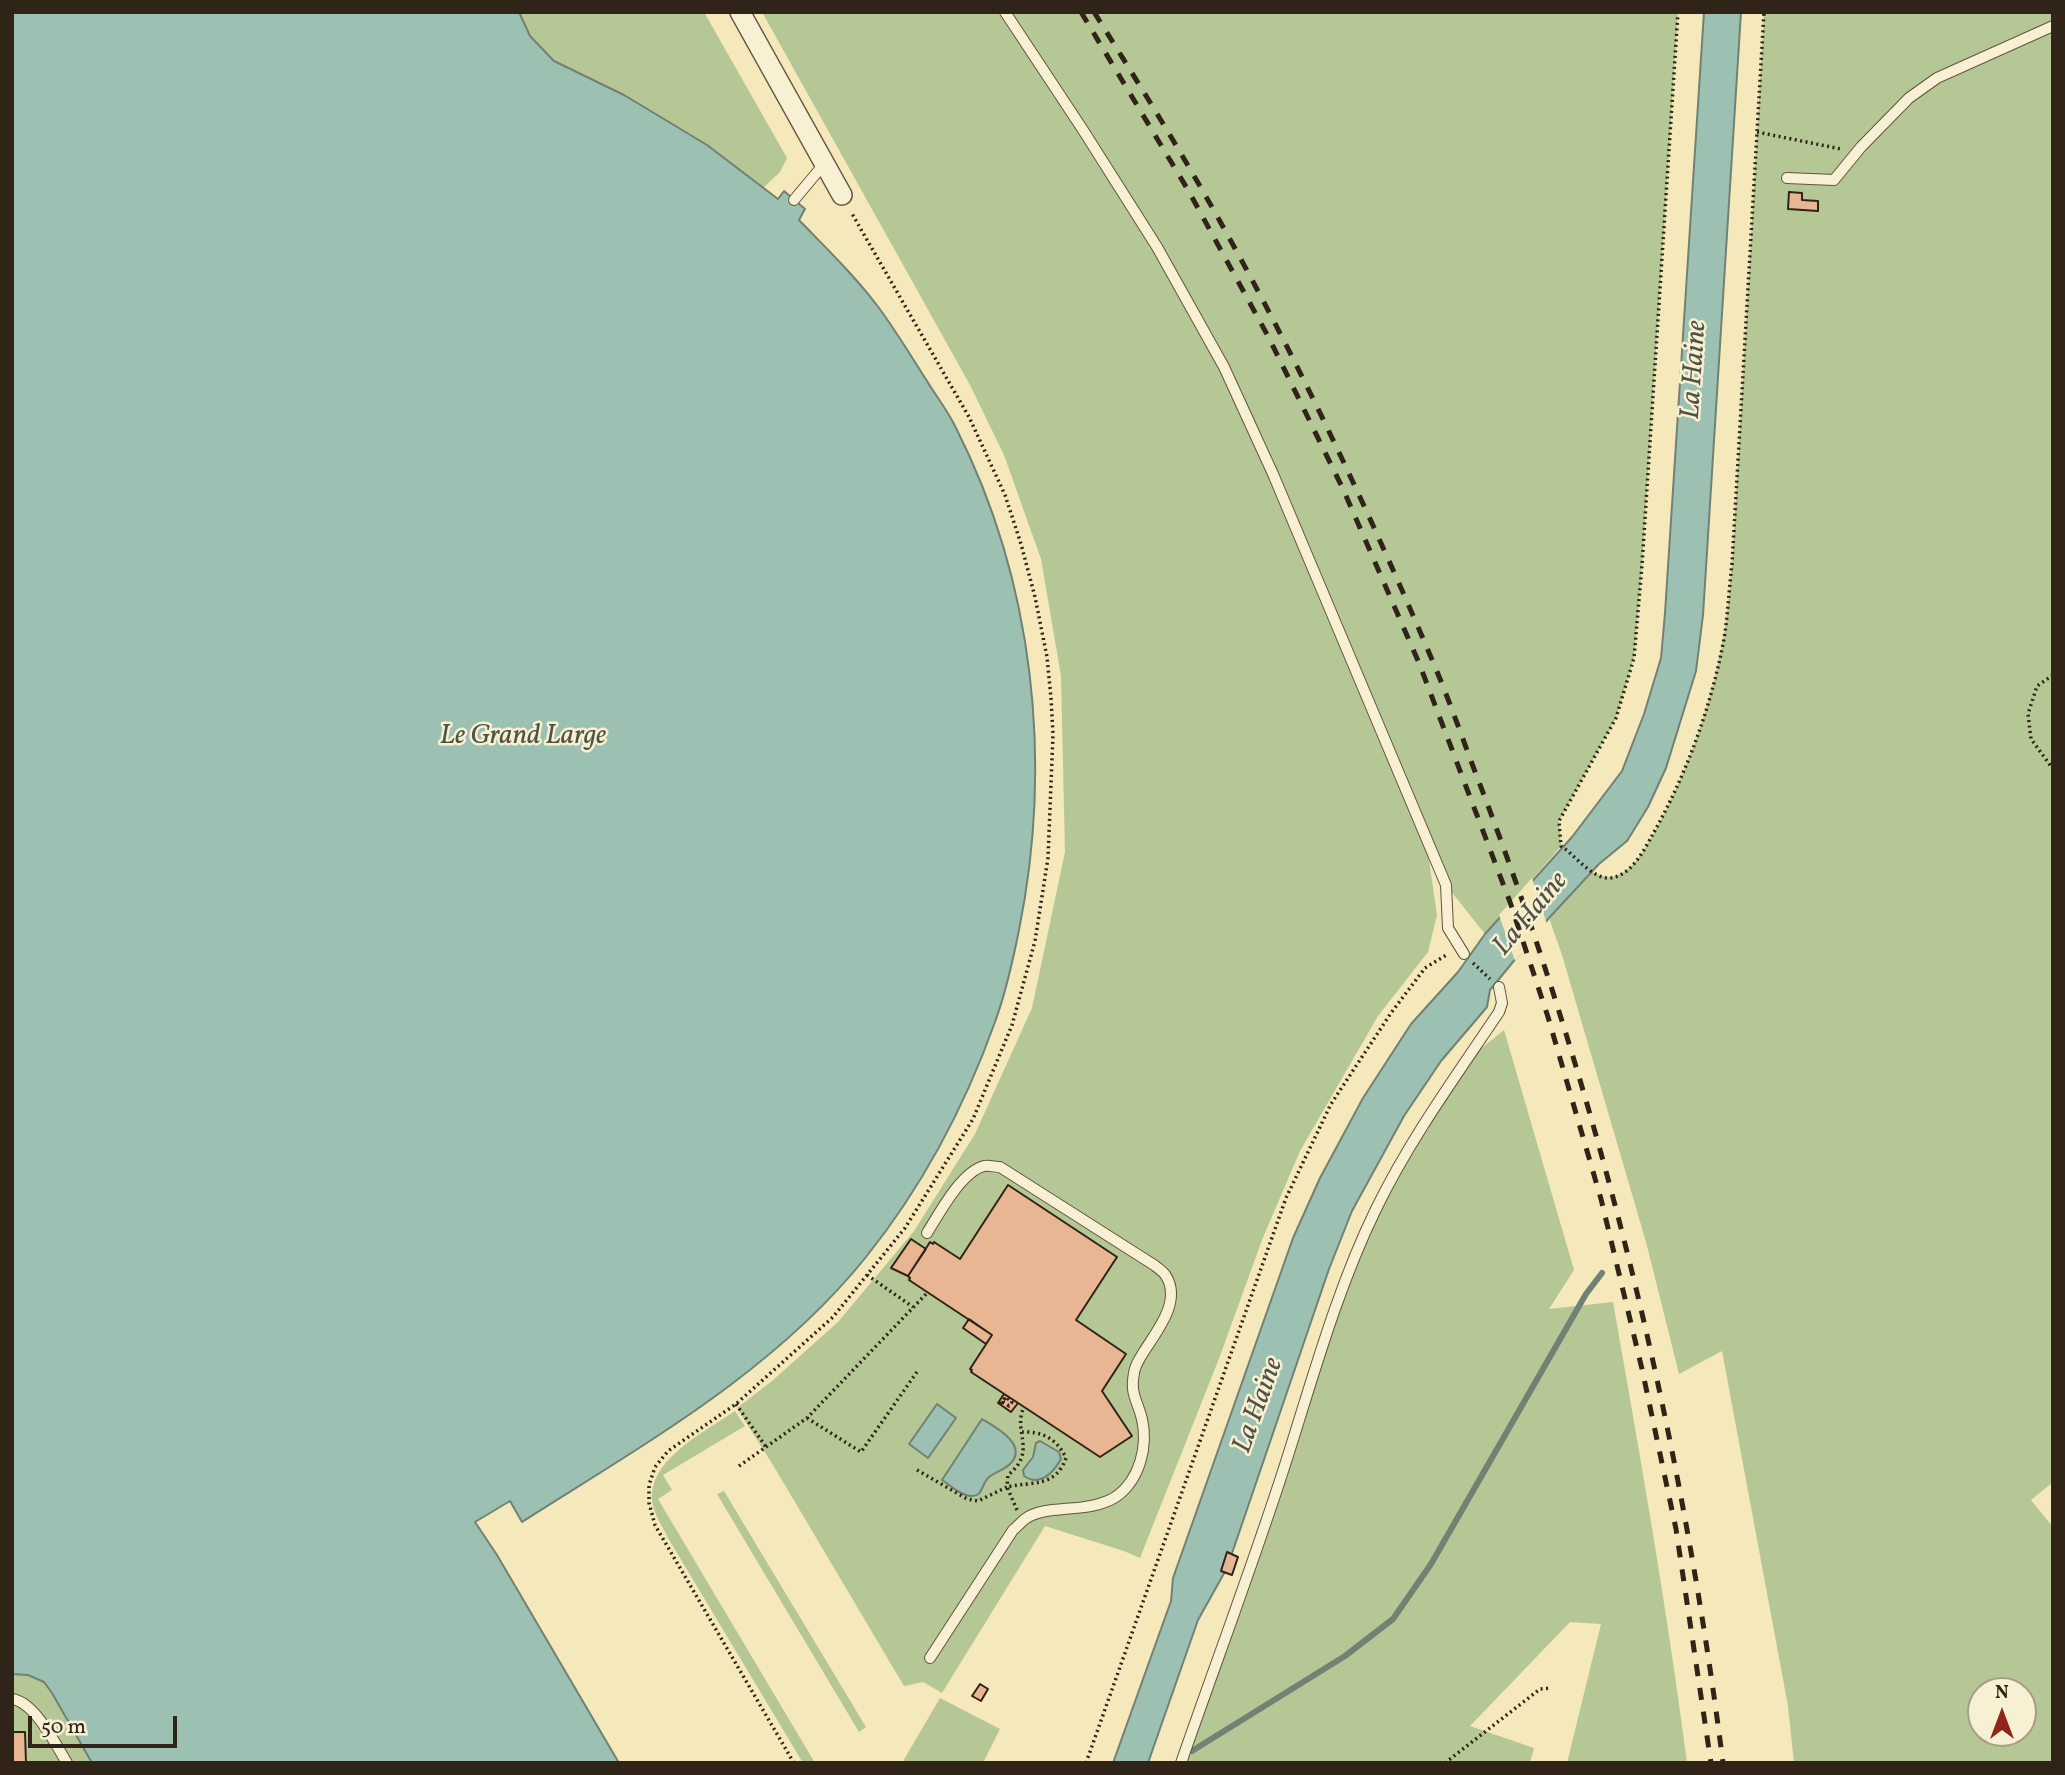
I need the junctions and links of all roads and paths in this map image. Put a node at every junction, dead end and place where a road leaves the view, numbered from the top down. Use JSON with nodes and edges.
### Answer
{"nodes":[{"id":1,"x":740,"y":12,"type":"edge"},
{"id":2,"x":1005,"y":12,"type":"edge"},
{"id":3,"x":1678,"y":12,"type":"edge"},
{"id":4,"x":1764,"y":12,"type":"edge"},
{"id":5,"x":2053,"y":26,"type":"edge"},
{"id":6,"x":1757,"y":132,"type":"junction"},
{"id":7,"x":1856,"y":152,"type":"junction"},
{"id":8,"x":824,"y":164,"type":"junction"},
{"id":9,"x":1787,"y":178,"type":"dead end"},
{"id":10,"x":842,"y":195,"type":"joint"},
{"id":11,"x":794,"y":200,"type":"dead end"},
{"id":12,"x":2053,"y":674,"type":"edge"},
{"id":13,"x":2053,"y":769,"type":"edge"},
{"id":14,"x":1464,"y":954,"type":"junction"},
{"id":15,"x":1499,"y":987,"type":"joint"},
{"id":16,"x":927,"y":1233,"type":"dead end"},
{"id":17,"x":867,"y":1275,"type":"junction"},
{"id":18,"x":928,"y":1292,"type":"dead end"},
{"id":19,"x":914,"y":1307,"type":"junction"},
{"id":20,"x":919,"y":1369,"type":"dead end"},
{"id":21,"x":1004,"y":1400,"type":"dead end"},
{"id":22,"x":736,"y":1404,"type":"junction"},
{"id":23,"x":1009,"y":1406,"type":"dead end"},
{"id":24,"x":1024,"y":1407,"type":"dead end"},
{"id":25,"x":807,"y":1418,"type":"junction"},
{"id":26,"x":1022,"y":1432,"type":"junction"},
{"id":27,"x":766,"y":1447,"type":"junction"},
{"id":28,"x":739,"y":1466,"type":"dead end"},
{"id":29,"x":917,"y":1470,"type":"dead end"},
{"id":30,"x":1007,"y":1487,"type":"junction"},
{"id":31,"x":1021,"y":1523,"type":"junction"},
{"id":32,"x":930,"y":1658,"type":"dead end"},
{"id":33,"x":1550,"y":1688,"type":"dead end"},
{"id":34,"x":12,"y":1699,"type":"edge"},
{"id":35,"x":67,"y":1763,"type":"edge"},
{"id":36,"x":794,"y":1763,"type":"edge"},
{"id":37,"x":1086,"y":1763,"type":"edge"},
{"id":38,"x":1181,"y":1763,"type":"edge"},
{"id":39,"x":1445,"y":1763,"type":"edge"}],
"edges":[{"from":1,"to":8,"type":"street"},
{"from":2,"to":14,"type":"lane"},
{"from":3,"to":6,"type":"path"},
{"from":4,"to":6,"type":"path"},
{"from":5,"to":7,"type":"lane"},
{"from":6,"to":7,"type":"path"},
{"from":7,"to":9,"type":"lane"},
{"from":8,"to":10,"type":"street"},
{"from":8,"to":11,"type":"lane"},
{"from":10,"to":17,"type":"path"},
{"from":12,"to":13,"type":"path"},
{"from":14,"to":15,"type":"path"},
{"from":14,"to":37,"type":"path"},
{"from":15,"to":38,"type":"lane"},
{"from":16,"to":31,"type":"lane"},
{"from":17,"to":19,"type":"path"},
{"from":17,"to":22,"type":"path"},
{"from":18,"to":19,"type":"path"},
{"from":19,"to":25,"type":"path"},
{"from":20,"to":25,"type":"path"},
{"from":21,"to":23,"type":"path"},
{"from":22,"to":27,"type":"path"},
{"from":22,"to":36,"type":"path"},
{"from":24,"to":26,"type":"path"},
{"from":25,"to":27,"type":"path"},
{"from":26,"to":30,"type":"path"},
{"from":26,"to":30,"type":"path"},
{"from":27,"to":28,"type":"path"},
{"from":29,"to":30,"type":"path"},
{"from":30,"to":31,"type":"path"},
{"from":31,"to":32,"type":"lane"},
{"from":33,"to":39,"type":"path"},
{"from":34,"to":35,"type":"lane"}]}
